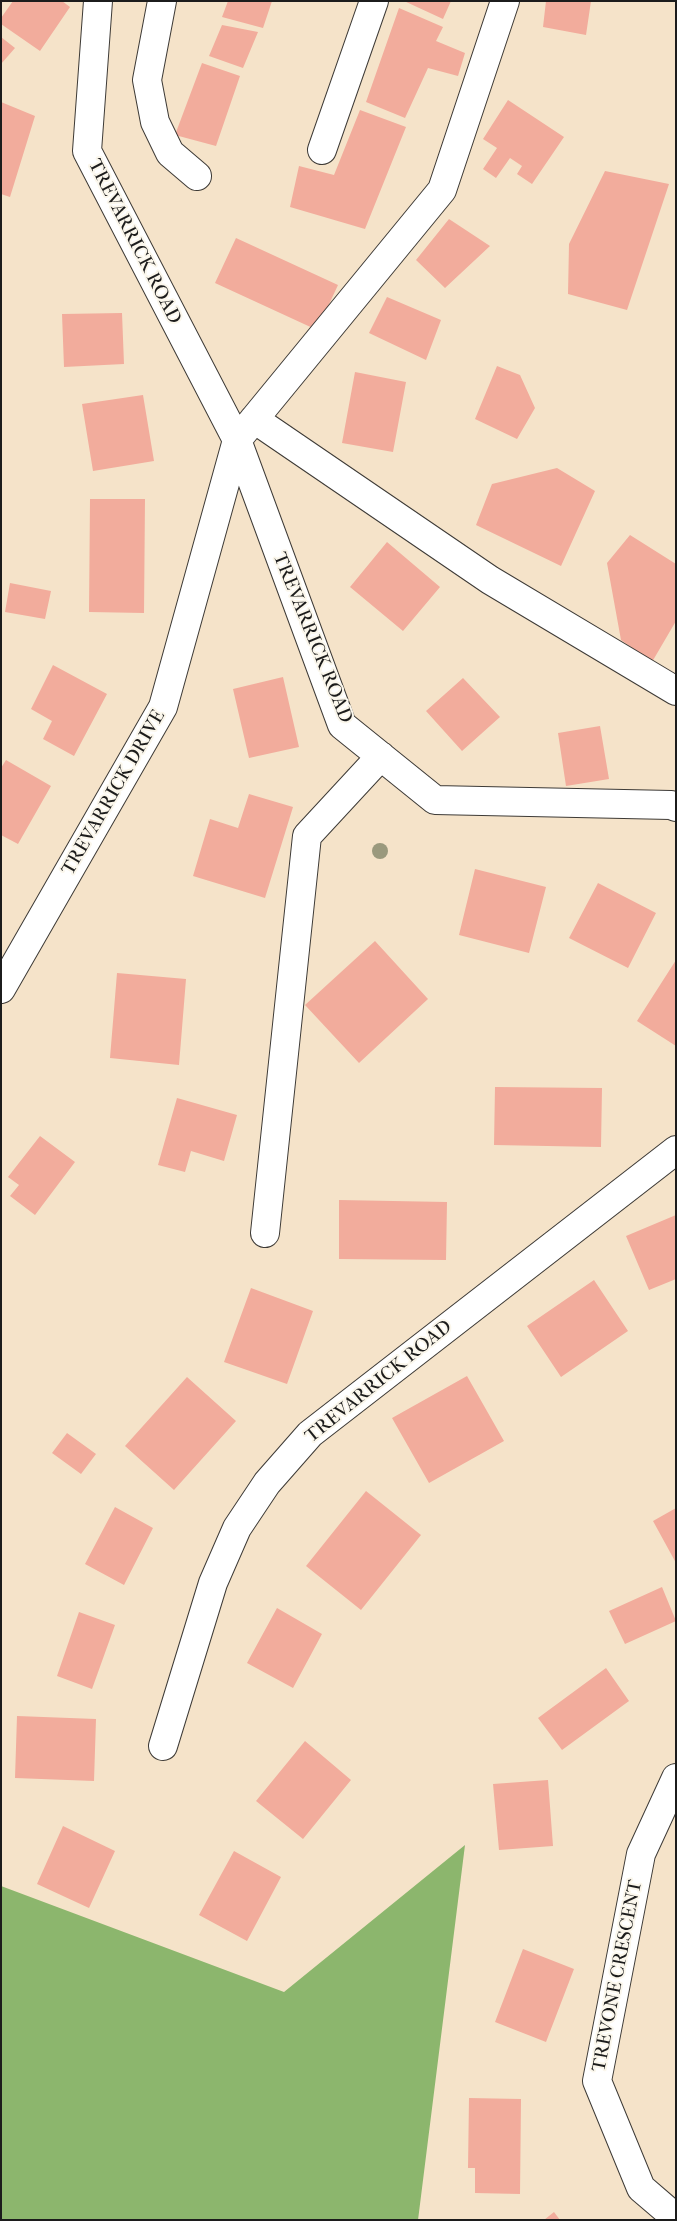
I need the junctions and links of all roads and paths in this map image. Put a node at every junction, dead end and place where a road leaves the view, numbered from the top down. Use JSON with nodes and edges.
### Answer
{"nodes":[{"id":1,"x":98,"y":1,"type":"edge"},
{"id":2,"x":162,"y":1,"type":"edge"},
{"id":3,"x":374,"y":1,"type":"edge"},
{"id":4,"x":504,"y":1,"type":"edge"},
{"id":5,"x":322,"y":150,"type":"dead end"},
{"id":6,"x":197,"y":176,"type":"dead end"},
{"id":7,"x":254,"y":419,"type":"junction"},
{"id":8,"x":237,"y":440,"type":"junction"},
{"id":9,"x":676,"y":691,"type":"edge"},
{"id":10,"x":381,"y":756,"type":"junction"},
{"id":11,"x":676,"y":807,"type":"edge"},
{"id":12,"x":1,"y":989,"type":"edge"},
{"id":13,"x":676,"y":1150,"type":"edge"},
{"id":14,"x":265,"y":1233,"type":"dead end"},
{"id":15,"x":163,"y":1746,"type":"dead end"},
{"id":16,"x":676,"y":1778,"type":"edge"},
{"id":17,"x":676,"y":2218,"type":"edge"}],
"edges":[{"from":1,"to":8,"type":"street","name":"TREVARRICK ROAD"},
{"from":2,"to":6,"type":"street"},
{"from":3,"to":5,"type":"street"},
{"from":4,"to":7,"type":"street"},
{"from":7,"to":8,"type":"street"},
{"from":7,"to":9,"type":"street"},
{"from":8,"to":10,"type":"street","name":"TREVARRICK ROAD"},
{"from":8,"to":12,"type":"street","name":"TREVARRICK DRIVE"},
{"from":10,"to":11,"type":"street","name":"TREVARRICK ROAD"},
{"from":10,"to":14,"type":"street"},
{"from":13,"to":15,"type":"street","name":"TREVARRICK ROAD"},
{"from":16,"to":17,"type":"street","name":"TREVONE CRESCENT"}]}
